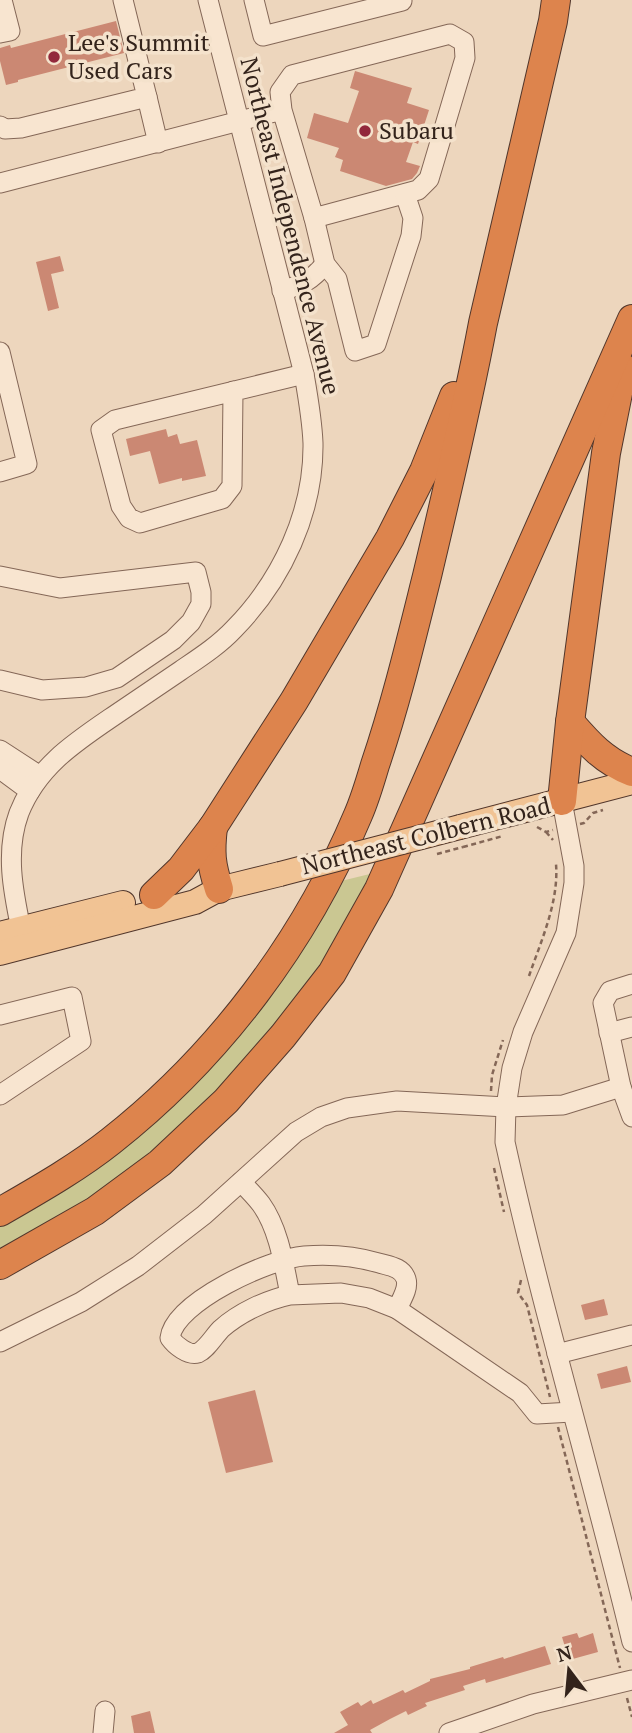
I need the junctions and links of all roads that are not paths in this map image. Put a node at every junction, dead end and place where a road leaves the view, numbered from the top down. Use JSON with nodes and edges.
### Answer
{"nodes":[{"id":1,"x":2,"y":0,"type":"edge"},
{"id":2,"x":123,"y":0,"type":"edge"},
{"id":3,"x":208,"y":0,"type":"edge"},
{"id":4,"x":254,"y":0,"type":"edge"},
{"id":5,"x":403,"y":0,"type":"edge"},
{"id":6,"x":556,"y":0,"type":"edge"},
{"id":7,"x":0,"y":33,"type":"edge"},
{"id":8,"x":147,"y":97,"type":"junction"},
{"id":9,"x":282,"y":110,"type":"junction"},
{"id":10,"x":239,"y":122,"type":"junction"},
{"id":11,"x":0,"y":125,"type":"edge"},
{"id":12,"x":158,"y":143,"type":"junction"},
{"id":13,"x":0,"y":183,"type":"edge"},
{"id":14,"x":405,"y":194,"type":"junction"},
{"id":15,"x":314,"y":218,"type":"junction"},
{"id":16,"x":325,"y":264,"type":"junction"},
{"id":17,"x":494,"y":277,"type":"junction"},
{"id":18,"x":282,"y":291,"type":"junction"},
{"id":19,"x":632,"y":319,"type":"edge"},
{"id":20,"x":632,"y":334,"type":"edge"},
{"id":21,"x":0,"y":352,"type":"edge"},
{"id":22,"x":304,"y":374,"type":"junction"},
{"id":23,"x":233,"y":391,"type":"junction"},
{"id":24,"x":0,"y":472,"type":"edge"},
{"id":25,"x":0,"y":576,"type":"edge"},
{"id":26,"x":0,"y":680,"type":"edge"},
{"id":27,"x":570,"y":722,"type":"junction"},
{"id":28,"x":0,"y":750,"type":"edge"},
{"id":29,"x":0,"y":769,"type":"edge"},
{"id":30,"x":632,"y":772,"type":"edge"},
{"id":31,"x":632,"y":782,"type":"edge"},
{"id":32,"x":35,"y":783,"type":"junction"},
{"id":33,"x":565,"y":814,"type":"junction"},
{"id":34,"x":213,"y":827,"type":"junction"},
{"id":35,"x":219,"y":890,"type":"junction"},
{"id":36,"x":154,"y":895,"type":"junction"},
{"id":37,"x":10,"y":931,"type":"edge"},
{"id":38,"x":0,"y":953,"type":"edge"},
{"id":39,"x":632,"y":984,"type":"edge"},
{"id":40,"x":0,"y":1015,"type":"edge"},
{"id":41,"x":632,"y":1027,"type":"edge"},
{"id":42,"x":609,"y":1033,"type":"junction"},
{"id":43,"x":621,"y":1087,"type":"junction"},
{"id":44,"x":0,"y":1095,"type":"edge"},
{"id":45,"x":506,"y":1107,"type":"junction"},
{"id":46,"x":632,"y":1117,"type":"edge"},
{"id":47,"x":242,"y":1182,"type":"junction"},
{"id":48,"x":0,"y":1212,"type":"edge"},
{"id":49,"x":284,"y":1261,"type":"junction"},
{"id":50,"x":0,"y":1265,"type":"edge"},
{"id":51,"x":290,"y":1295,"type":"junction"},
{"id":52,"x":397,"y":1309,"type":"junction"},
{"id":53,"x":632,"y":1335,"type":"edge"},
{"id":54,"x":0,"y":1342,"type":"edge"},
{"id":55,"x":557,"y":1354,"type":"junction"},
{"id":56,"x":572,"y":1412,"type":"junction"},
{"id":57,"x":624,"y":1569,"type":"edge"},
{"id":58,"x":632,"y":1642,"type":"edge"},
{"id":59,"x":632,"y":1680,"type":"edge"},
{"id":60,"x":105,"y":1711,"type":"dead end"},
{"id":61,"x":103,"y":1733,"type":"edge"},
{"id":62,"x":449,"y":1733,"type":"edge"}],
"edges":[{"from":1,"to":7,"type":"street"},
{"from":2,"to":8,"type":"street"},
{"from":3,"to":10,"type":"street","name":"Northeast Independence Avenue"},
{"from":4,"to":5,"type":"street"},
{"from":6,"to":17,"type":"highway"},
{"from":8,"to":11,"type":"street"},
{"from":8,"to":12,"type":"street"},
{"from":9,"to":10,"type":"street"},
{"from":9,"to":14,"type":"street"},
{"from":9,"to":15,"type":"street"},
{"from":10,"to":12,"type":"street"},
{"from":10,"to":18,"type":"street","name":"Northeast Independence Avenue"},
{"from":12,"to":13,"type":"street"},
{"from":14,"to":15,"type":"street"},
{"from":14,"to":16,"type":"street"},
{"from":15,"to":16,"type":"street"},
{"from":16,"to":18,"type":"street"},
{"from":17,"to":34,"type":"highway"},
{"from":17,"to":48,"type":"highway"},
{"from":18,"to":22,"type":"street","name":"Northeast Independence Avenue"},
{"from":19,"to":50,"type":"highway"},
{"from":20,"to":27,"type":"highway"},
{"from":21,"to":24,"type":"street"},
{"from":22,"to":23,"type":"street"},
{"from":22,"to":32,"type":"street","name":"Northeast Independence Avenue"},
{"from":23,"to":23,"type":"street"},
{"from":25,"to":26,"type":"street"},
{"from":27,"to":30,"type":"highway"},
{"from":27,"to":33,"type":"highway"},
{"from":28,"to":32,"type":"street"},
{"from":29,"to":32,"type":"street"},
{"from":31,"to":33,"type":"main road","name":"Northeast Colbern Road"},
{"from":32,"to":37,"type":"street","name":"Northeast Independence Avenue"},
{"from":33,"to":35,"type":"main road","name":"Northeast Colbern Road","bridge":true},
{"from":33,"to":45,"type":"street"},
{"from":34,"to":35,"type":"highway"},
{"from":34,"to":36,"type":"highway"},
{"from":35,"to":36,"type":"main road","name":"Northeast Colbern Road"},
{"from":35,"to":38,"type":"main road","name":"Northeast Colbern Road"},
{"from":36,"to":37,"type":"main road","name":"Northeast Colbern Road"},
{"from":39,"to":42,"type":"street"},
{"from":40,"to":44,"type":"street"},
{"from":41,"to":42,"type":"street"},
{"from":42,"to":43,"type":"street"},
{"from":43,"to":45,"type":"street"},
{"from":43,"to":46,"type":"street"},
{"from":45,"to":47,"type":"street"},
{"from":45,"to":55,"type":"street"},
{"from":47,"to":49,"type":"street"},
{"from":47,"to":54,"type":"street"},
{"from":49,"to":51,"type":"street"},
{"from":49,"to":51,"type":"street"},
{"from":49,"to":52,"type":"street"},
{"from":51,"to":52,"type":"street"},
{"from":52,"to":56,"type":"street"},
{"from":53,"to":55,"type":"street"},
{"from":55,"to":56,"type":"street"},
{"from":56,"to":57,"type":"street"},
{"from":57,"to":58,"type":"street"},
{"from":59,"to":62,"type":"street"},
{"from":60,"to":61,"type":"street"}]}
